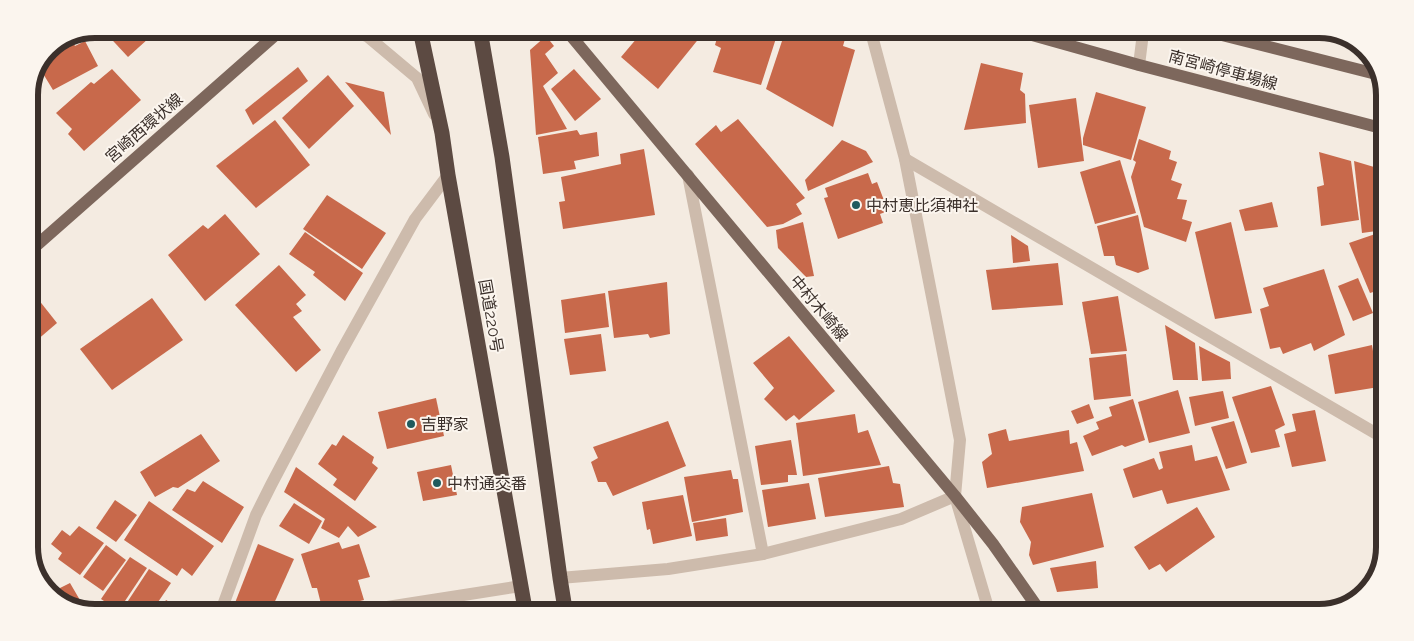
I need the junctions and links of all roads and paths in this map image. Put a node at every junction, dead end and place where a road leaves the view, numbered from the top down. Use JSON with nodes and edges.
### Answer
{"nodes":[{"id":1,"x":272,"y":38,"type":"edge"},
{"id":2,"x":369,"y":38,"type":"edge"},
{"id":3,"x":422,"y":38,"type":"edge"},
{"id":4,"x":481,"y":38,"type":"edge"},
{"id":5,"x":574,"y":38,"type":"edge"},
{"id":6,"x":873,"y":38,"type":"edge"},
{"id":7,"x":1046,"y":38,"type":"edge"},
{"id":8,"x":1142,"y":38,"type":"edge"},
{"id":9,"x":1234,"y":38,"type":"edge"},
{"id":10,"x":1139,"y":65,"type":"junction"},
{"id":11,"x":1372,"y":73,"type":"edge"},
{"id":12,"x":1376,"y":127,"type":"edge"},
{"id":13,"x":442,"y":132,"type":"junction"},
{"id":14,"x":905,"y":159,"type":"junction"},
{"id":15,"x":448,"y":175,"type":"junction"},
{"id":16,"x":688,"y":175,"type":"junction"},
{"id":17,"x":38,"y":244,"type":"edge"},
{"id":18,"x":1376,"y":434,"type":"edge"},
{"id":19,"x":955,"y":496,"type":"junction"},
{"id":20,"x":762,"y":554,"type":"junction"},
{"id":21,"x":560,"y":578,"type":"junction"},
{"id":22,"x":522,"y":586,"type":"junction"},
{"id":23,"x":223,"y":604,"type":"edge"},
{"id":24,"x":407,"y":604,"type":"edge"},
{"id":25,"x":525,"y":604,"type":"edge"},
{"id":26,"x":564,"y":604,"type":"edge"},
{"id":27,"x":987,"y":604,"type":"edge"},
{"id":28,"x":1035,"y":604,"type":"edge"}],
"edges":[{"from":1,"to":17,"type":"main road","name":"宮崎西環状線"},
{"from":2,"to":13,"type":"street"},
{"from":3,"to":13,"type":"highway","name":"国道220号"},
{"from":4,"to":21,"type":"highway","name":"国道220号"},
{"from":5,"to":16,"type":"main road","name":"中村木崎線"},
{"from":6,"to":14,"type":"street"},
{"from":7,"to":10,"type":"main road","name":"南宮崎停車場線"},
{"from":8,"to":10,"type":"street"},
{"from":9,"to":11,"type":"main road","name":"南宮崎停車場線"},
{"from":10,"to":12,"type":"main road","name":"南宮崎停車場線"},
{"from":13,"to":15,"type":"highway","name":"国道220号"},
{"from":14,"to":18,"type":"street"},
{"from":14,"to":19,"type":"street"},
{"from":15,"to":22,"type":"highway","name":"国道220号"},
{"from":15,"to":23,"type":"street"},
{"from":16,"to":19,"type":"main road","name":"中村木崎線"},
{"from":16,"to":20,"type":"street"},
{"from":19,"to":20,"type":"street"},
{"from":19,"to":27,"type":"street"},
{"from":19,"to":28,"type":"main road","name":"中村木崎線"},
{"from":20,"to":21,"type":"street"},
{"from":21,"to":26,"type":"highway","name":"国道220号"},
{"from":22,"to":24,"type":"street"},
{"from":22,"to":25,"type":"highway","name":"国道220号"}]}
